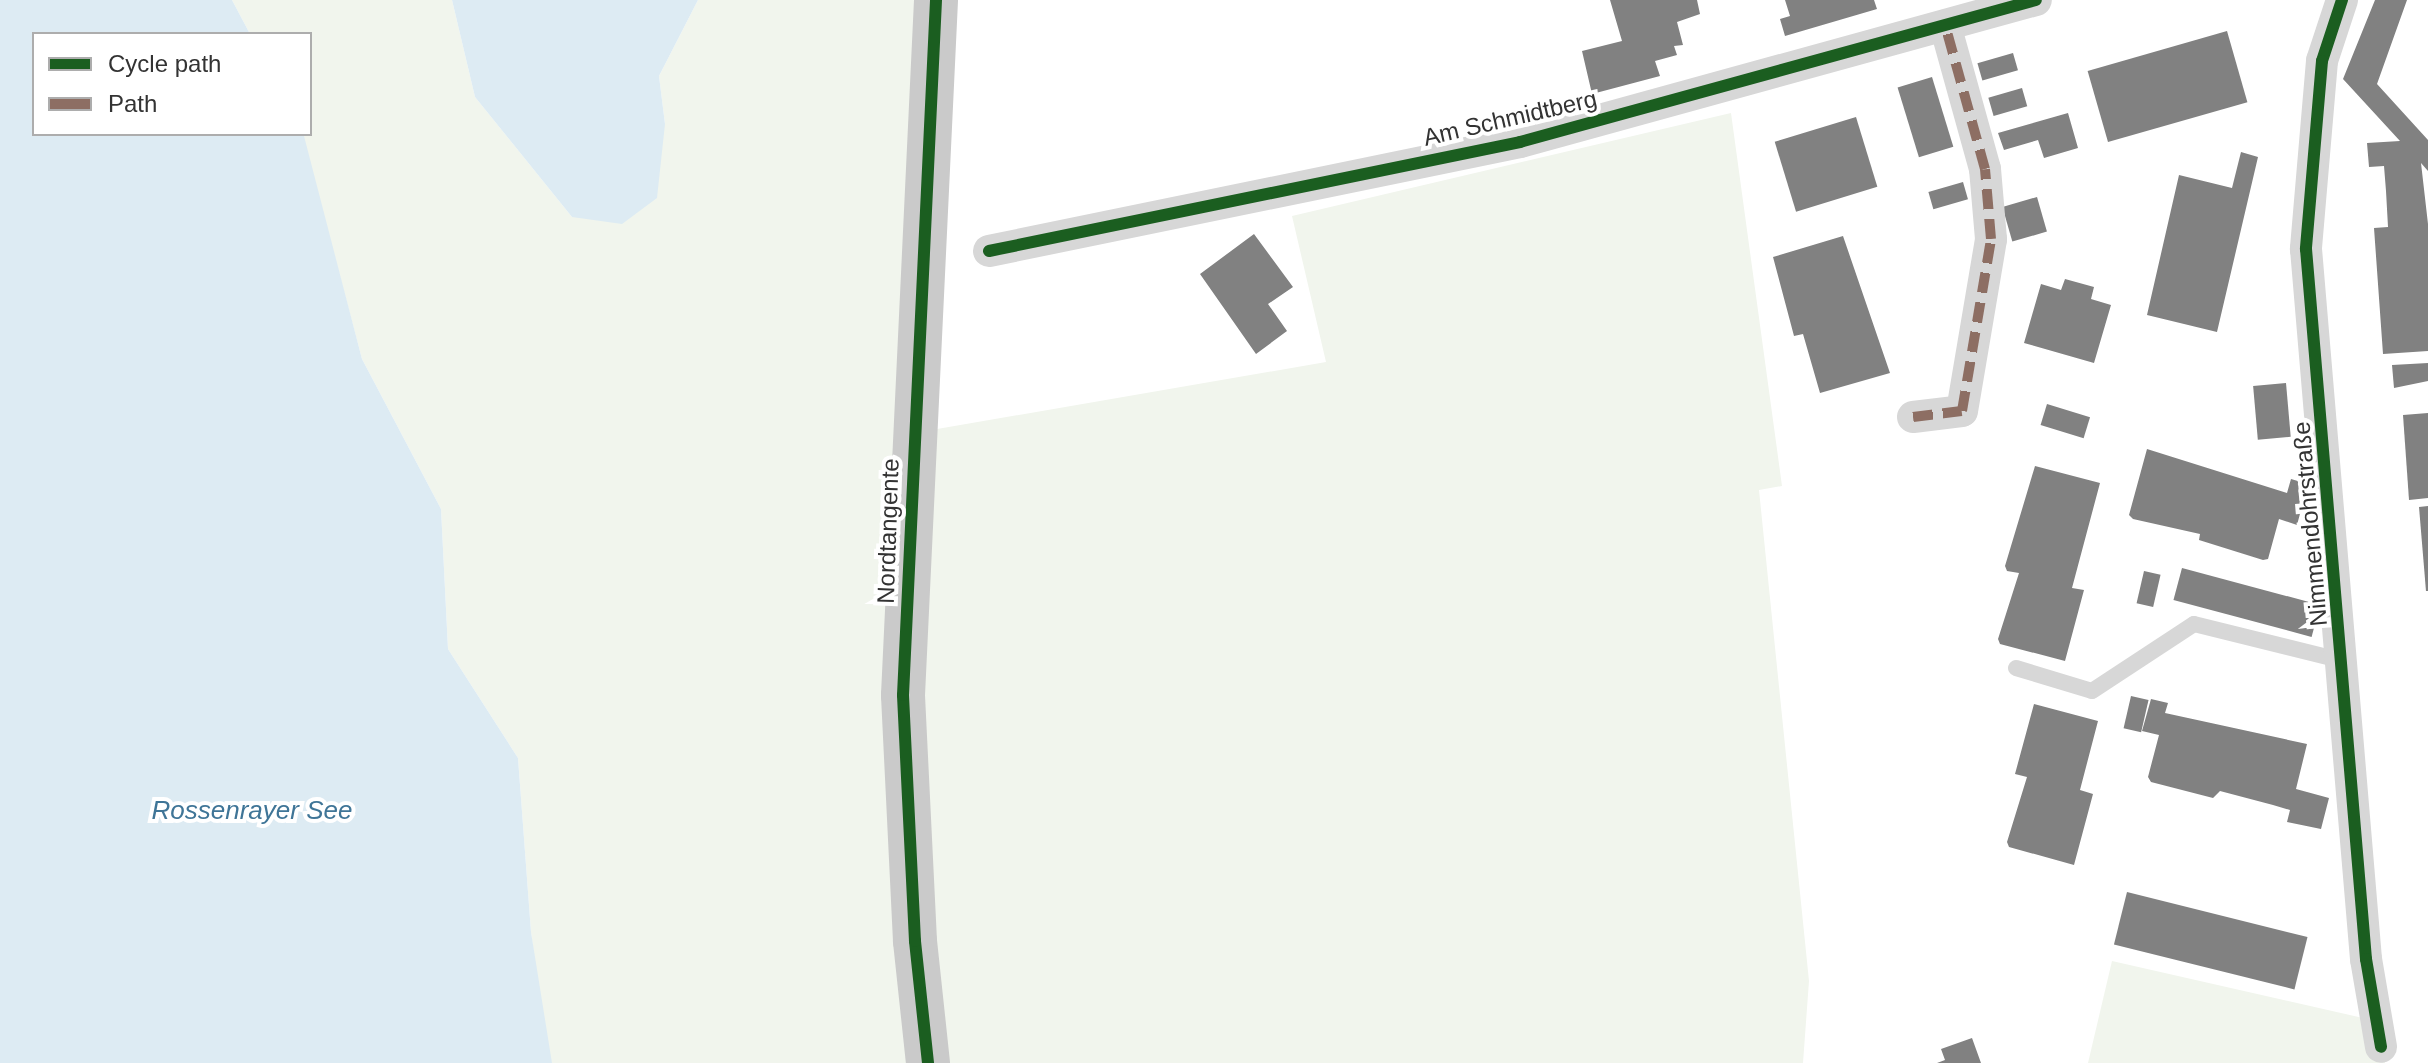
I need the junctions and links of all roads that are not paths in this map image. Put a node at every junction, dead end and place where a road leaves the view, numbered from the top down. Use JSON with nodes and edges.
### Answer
{"nodes":[{"id":1,"x":936,"y":0,"type":"edge"},
{"id":2,"x":2036,"y":0,"type":"edge"},
{"id":3,"x":2342,"y":0,"type":"edge"},
{"id":4,"x":1993,"y":6,"type":"edge"},
{"id":5,"x":1945,"y":25,"type":"junction"},
{"id":6,"x":989,"y":251,"type":"dead end"},
{"id":7,"x":1913,"y":417,"type":"dead end"},
{"id":8,"x":2345,"y":662,"type":"junction"},
{"id":9,"x":2016,"y":668,"type":"dead end"},
{"id":10,"x":2381,"y":1047,"type":"dead end"},
{"id":11,"x":928,"y":1063,"type":"edge"}],
"edges":[{"from":1,"to":11,"type":"main road","name":"Nordtangente"},
{"from":2,"to":4,"type":"street","name":"Am Schmidtberg"},
{"from":3,"to":8,"type":"street","name":"Nimmendohrstraße"},
{"from":4,"to":5,"type":"street","name":"Am Schmidtberg"},
{"from":5,"to":6,"type":"street","name":"Am Schmidtberg"},
{"from":5,"to":7,"type":"street"},
{"from":8,"to":9,"type":"lane"},
{"from":8,"to":10,"type":"street","name":"Nimmendohrstraße"}]}
